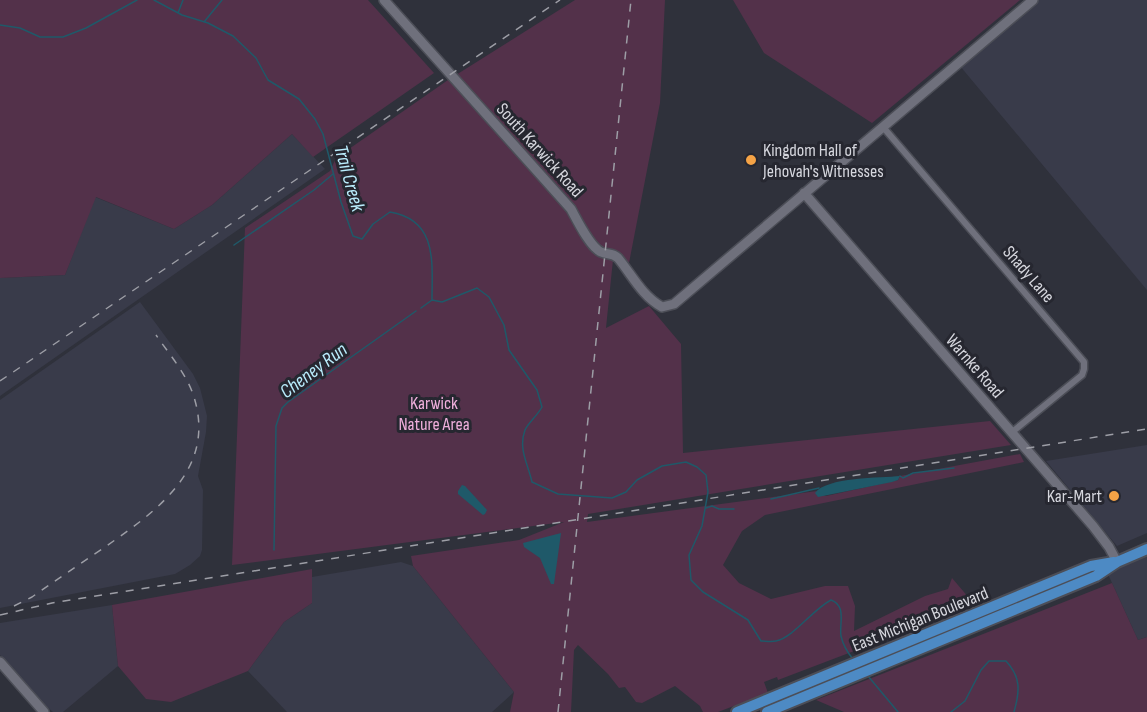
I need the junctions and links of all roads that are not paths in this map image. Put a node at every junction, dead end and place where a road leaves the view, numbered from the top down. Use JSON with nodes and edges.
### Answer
{"nodes":[{"id":1,"x":384,"y":0,"type":"edge"},
{"id":2,"x":1033,"y":0,"type":"edge"},
{"id":3,"x":883,"y":127,"type":"junction"},
{"id":4,"x":804,"y":193,"type":"junction"},
{"id":5,"x":1011,"y":433,"type":"junction"},
{"id":6,"x":1147,"y":549,"type":"edge"},
{"id":7,"x":1117,"y":562,"type":"junction"},
{"id":8,"x":0,"y":662,"type":"edge"},
{"id":9,"x":740,"y":711,"type":"edge"},
{"id":10,"x":44,"y":712,"type":"edge"},
{"id":11,"x":768,"y":712,"type":"edge"}],
"edges":[{"from":1,"to":4,"type":"street","name":"South Karwick Road"},
{"from":2,"to":3,"type":"street"},
{"from":3,"to":4,"type":"street"},
{"from":3,"to":5,"type":"street","name":"Shady Lane"},
{"from":4,"to":5,"type":"street","name":"Warnke Road"},
{"from":5,"to":7,"type":"street","name":"Warnke Road"},
{"from":6,"to":7,"type":"main road","name":"East Michigan Boulevard"},
{"from":7,"to":9,"type":"main road","name":"East Michigan Boulevard"},
{"from":7,"to":11,"type":"main road","name":"East Michigan Boulevard"},
{"from":8,"to":10,"type":"street"}]}
